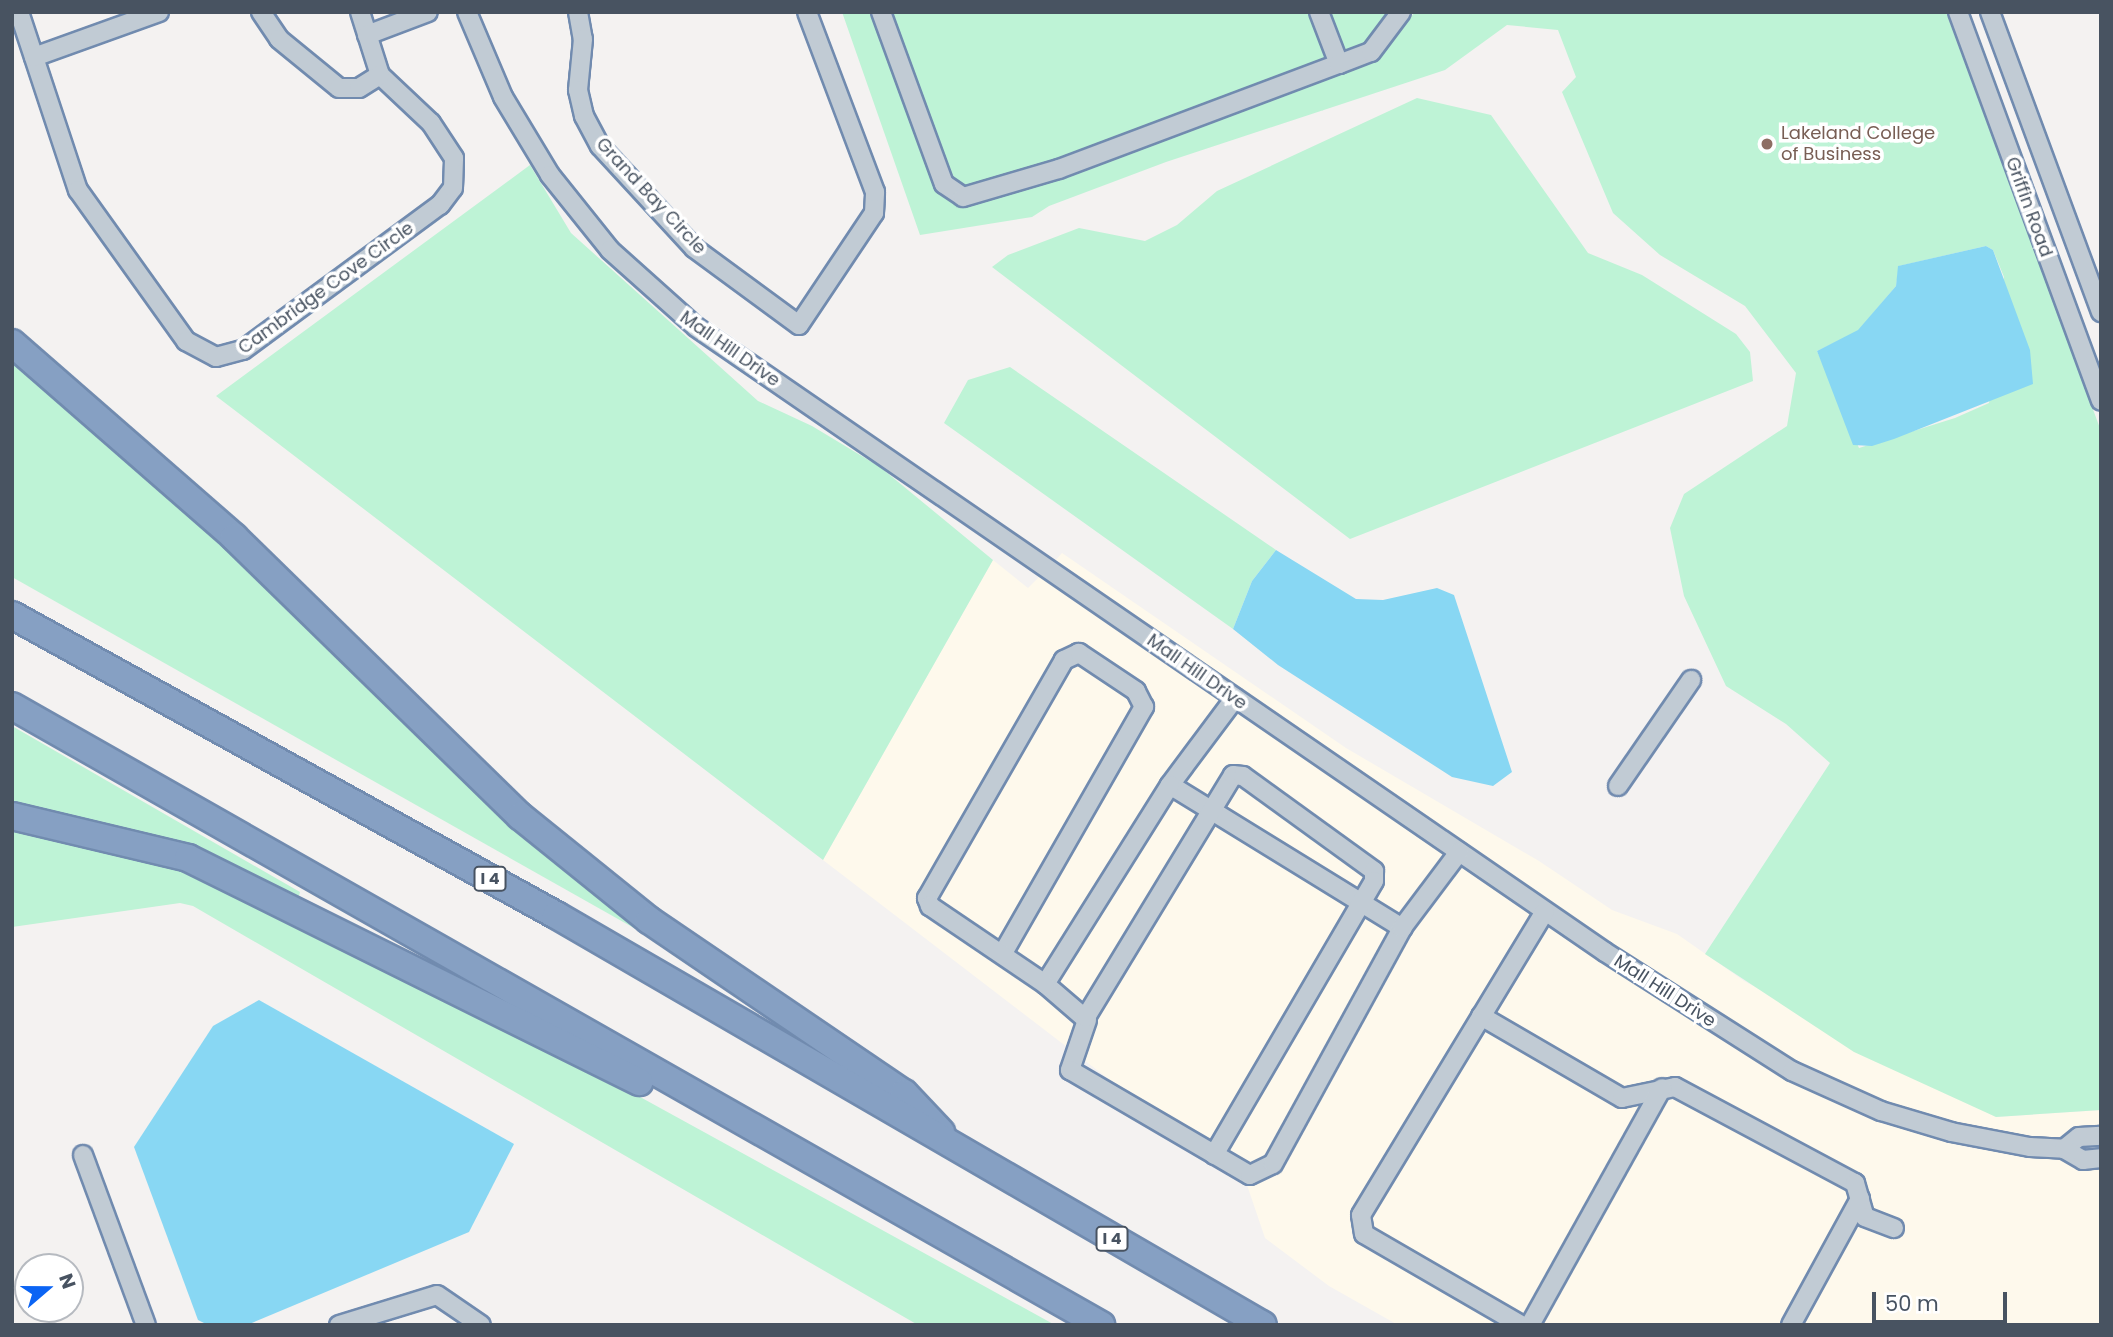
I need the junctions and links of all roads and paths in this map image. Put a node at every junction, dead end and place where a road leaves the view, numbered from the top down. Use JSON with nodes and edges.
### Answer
{"nodes":[{"id":1,"x":19,"y":12,"type":"edge"},
{"id":2,"x":159,"y":12,"type":"edge"},
{"id":3,"x":261,"y":12,"type":"edge"},
{"id":4,"x":360,"y":12,"type":"edge"},
{"id":5,"x":428,"y":12,"type":"edge"},
{"id":6,"x":467,"y":12,"type":"edge"},
{"id":7,"x":578,"y":12,"type":"edge"},
{"id":8,"x":807,"y":12,"type":"edge"},
{"id":9,"x":881,"y":12,"type":"edge"},
{"id":10,"x":1319,"y":12,"type":"edge"},
{"id":11,"x":1401,"y":12,"type":"edge"},
{"id":12,"x":1958,"y":12,"type":"edge"},
{"id":13,"x":1990,"y":12,"type":"edge"},
{"id":14,"x":367,"y":35,"type":"junction"},
{"id":15,"x":33,"y":57,"type":"junction"},
{"id":16,"x":1339,"y":64,"type":"junction"},
{"id":17,"x":380,"y":75,"type":"junction"},
{"id":18,"x":2101,"y":312,"type":"edge"},
{"id":19,"x":12,"y":343,"type":"edge"},
{"id":20,"x":2101,"y":401,"type":"edge"},
{"id":21,"x":12,"y":615,"type":"edge"},
{"id":22,"x":1691,"y":680,"type":"dead end"},
{"id":23,"x":1235,"y":698,"type":"junction"},
{"id":24,"x":12,"y":706,"type":"edge"},
{"id":25,"x":1170,"y":785,"type":"junction"},
{"id":26,"x":1618,"y":786,"type":"dead end"},
{"id":27,"x":1208,"y":809,"type":"junction"},
{"id":28,"x":12,"y":816,"type":"edge"},
{"id":29,"x":1459,"y":852,"type":"junction"},
{"id":30,"x":1360,"y":903,"type":"junction"},
{"id":31,"x":1545,"y":911,"type":"junction"},
{"id":32,"x":1402,"y":928,"type":"junction"},
{"id":33,"x":1003,"y":953,"type":"junction"},
{"id":34,"x":1045,"y":984,"type":"junction"},
{"id":35,"x":1481,"y":1016,"type":"junction"},
{"id":36,"x":1086,"y":1017,"type":"junction"},
{"id":37,"x":1662,"y":1088,"type":"junction"},
{"id":38,"x":2101,"y":1136,"type":"edge"},
{"id":39,"x":2064,"y":1149,"type":"junction"},
{"id":40,"x":962,"y":1154,"type":"junction"},
{"id":41,"x":83,"y":1155,"type":"dead end"},
{"id":42,"x":1214,"y":1155,"type":"junction"},
{"id":43,"x":2101,"y":1158,"type":"edge"},
{"id":44,"x":1860,"y":1199,"type":"junction"},
{"id":45,"x":895,"y":1208,"type":"junction"},
{"id":46,"x":1894,"y":1228,"type":"dead end"},
{"id":47,"x":146,"y":1325,"type":"edge"},
{"id":48,"x":339,"y":1325,"type":"edge"},
{"id":49,"x":481,"y":1325,"type":"edge"},
{"id":50,"x":1101,"y":1325,"type":"edge"},
{"id":51,"x":1263,"y":1325,"type":"edge"},
{"id":52,"x":1521,"y":1325,"type":"edge"},
{"id":53,"x":1530,"y":1325,"type":"edge"},
{"id":54,"x":1791,"y":1325,"type":"edge"}],
"edges":[{"from":1,"to":15,"type":"street","name":"Cambridge Cove Circle"},
{"from":2,"to":15,"type":"street"},
{"from":3,"to":17,"type":"street"},
{"from":4,"to":14,"type":"street"},
{"from":5,"to":14,"type":"street"},
{"from":6,"to":23,"type":"street","name":"Mall Hill Drive"},
{"from":7,"to":8,"type":"street","name":"Grand Bay Circle"},
{"from":9,"to":16,"type":"street"},
{"from":10,"to":16,"type":"street"},
{"from":11,"to":16,"type":"street"},
{"from":12,"to":20,"type":"street","name":"Griffin Road"},
{"from":13,"to":18,"type":"street","name":"Griffin Road"},
{"from":14,"to":17,"type":"street"},
{"from":15,"to":17,"type":"street","name":"Cambridge Cove Circle"},
{"from":19,"to":40,"type":"highway"},
{"from":21,"to":40,"type":"highway","number":"I 4"},
{"from":22,"to":26,"type":"street"},
{"from":23,"to":25,"type":"street"},
{"from":23,"to":29,"type":"street","name":"Mall Hill Drive"},
{"from":24,"to":45,"type":"highway"},
{"from":25,"to":27,"type":"street"},
{"from":25,"to":34,"type":"street"},
{"from":27,"to":30,"type":"street"},
{"from":27,"to":30,"type":"street"},
{"from":27,"to":36,"type":"street"},
{"from":28,"to":45,"type":"highway"},
{"from":29,"to":31,"type":"street","name":"Mall Hill Drive"},
{"from":29,"to":32,"type":"street"},
{"from":30,"to":32,"type":"street"},
{"from":30,"to":42,"type":"street"},
{"from":31,"to":35,"type":"street"},
{"from":31,"to":39,"type":"street","name":"Mall Hill Drive"},
{"from":32,"to":42,"type":"street"},
{"from":33,"to":33,"type":"street"},
{"from":33,"to":34,"type":"street"},
{"from":34,"to":36,"type":"street"},
{"from":35,"to":37,"type":"street"},
{"from":35,"to":52,"type":"street"},
{"from":36,"to":42,"type":"street"},
{"from":37,"to":44,"type":"street"},
{"from":37,"to":53,"type":"street"},
{"from":38,"to":39,"type":"street","name":"Mall Hill Drive"},
{"from":39,"to":43,"type":"street","name":"Mall Hill Drive"},
{"from":40,"to":51,"type":"highway","number":"I 4"},
{"from":41,"to":47,"type":"street"},
{"from":44,"to":46,"type":"street"},
{"from":44,"to":54,"type":"street"},
{"from":45,"to":50,"type":"highway"},
{"from":48,"to":49,"type":"street"}]}
